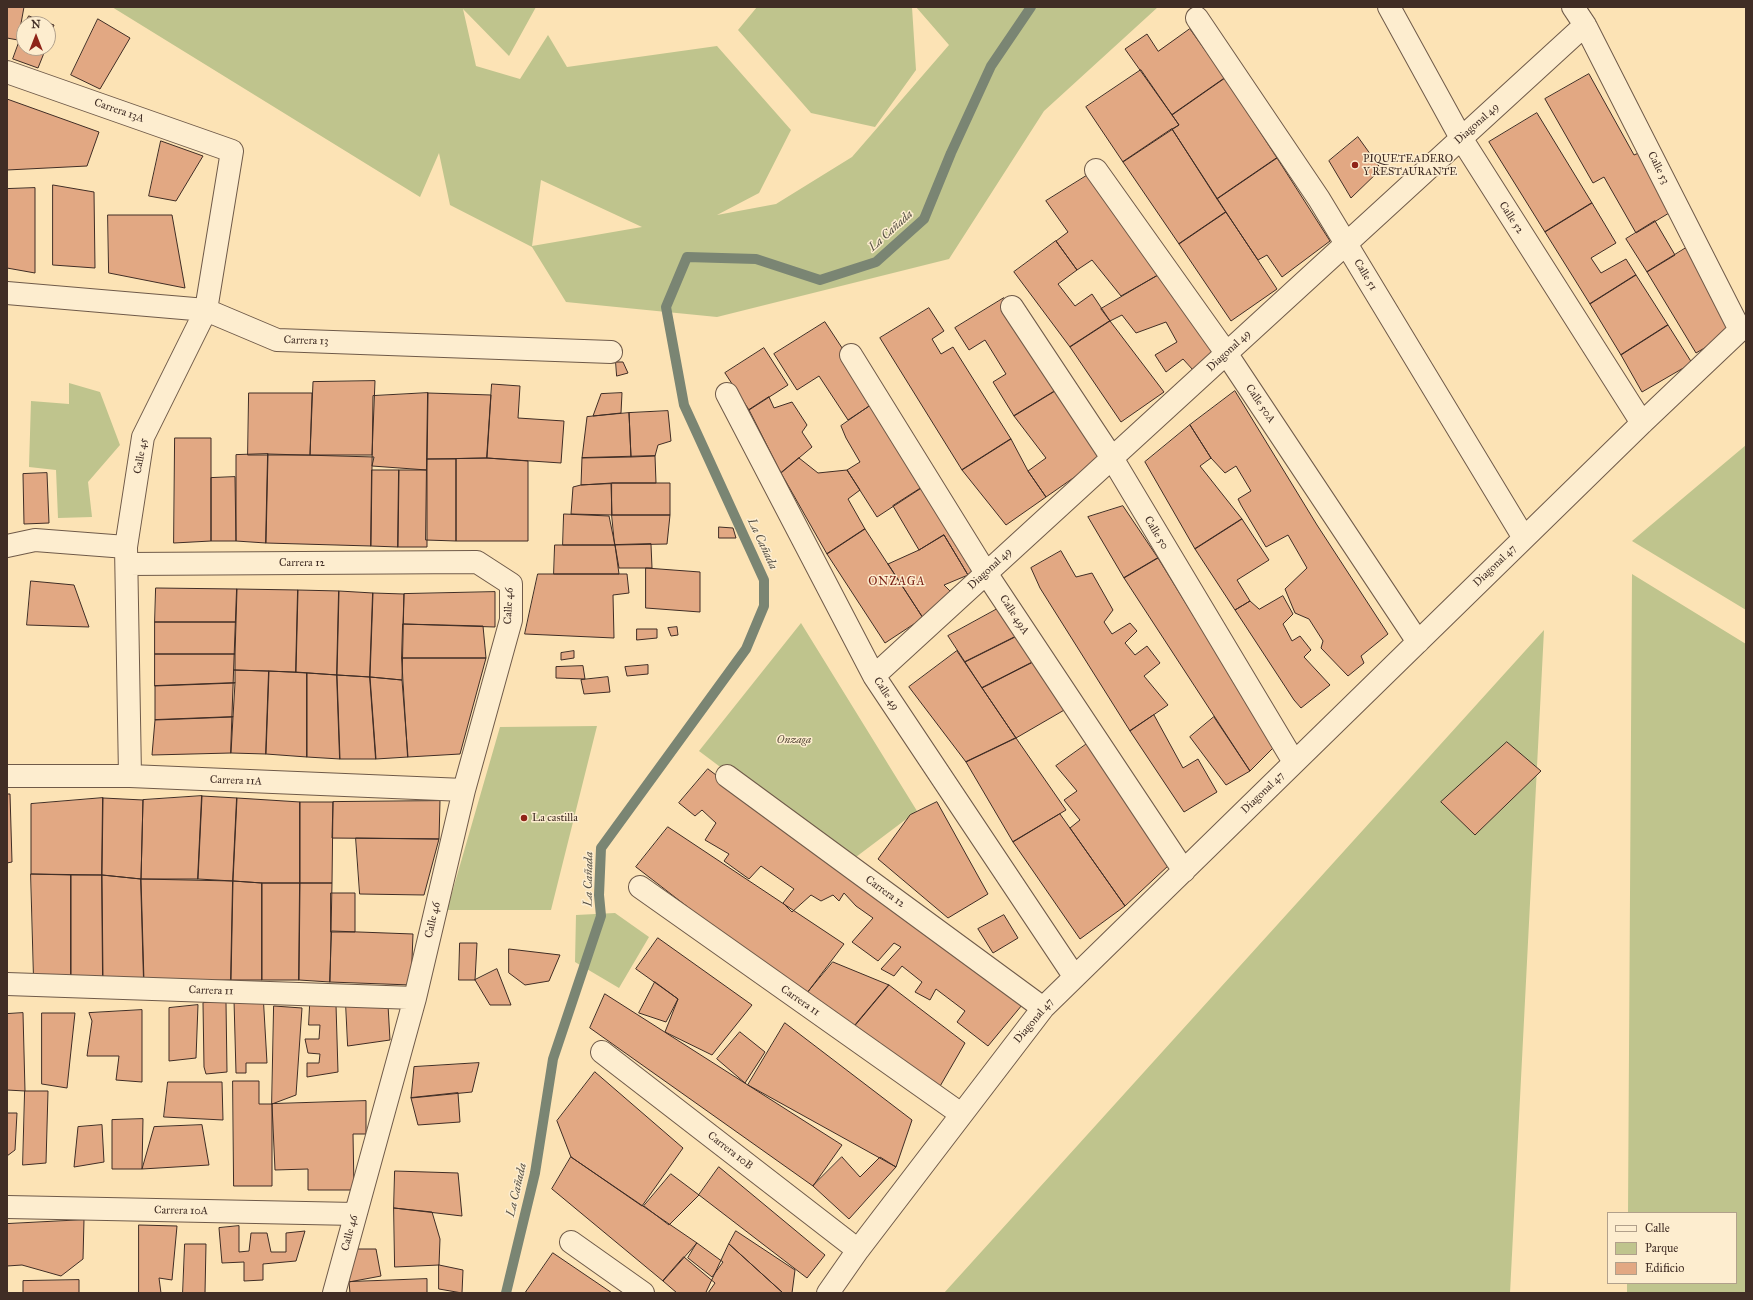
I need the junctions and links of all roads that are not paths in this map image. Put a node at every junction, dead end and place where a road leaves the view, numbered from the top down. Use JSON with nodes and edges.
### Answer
{"nodes":[{"id":1,"x":1389,"y":7,"type":"edge"},
{"id":2,"x":1573,"y":7,"type":"edge"},
{"id":3,"x":1197,"y":18,"type":"dead end"},
{"id":4,"x":1584,"y":25,"type":"junction"},
{"id":5,"x":7,"y":72,"type":"edge"},
{"id":6,"x":1461,"y":138,"type":"junction"},
{"id":7,"x":232,"y":151,"type":"joint"},
{"id":8,"x":1096,"y":170,"type":"dead end"},
{"id":9,"x":1346,"y":243,"type":"junction"},
{"id":10,"x":7,"y":294,"type":"edge"},
{"id":11,"x":1012,"y":307,"type":"dead end"},
{"id":12,"x":206,"y":310,"type":"junction"},
{"id":13,"x":1740,"y":330,"type":"joint"},
{"id":14,"x":611,"y":352,"type":"dead end"},
{"id":15,"x":1226,"y":354,"type":"junction"},
{"id":16,"x":850,"y":355,"type":"dead end"},
{"id":17,"x":726,"y":394,"type":"dead end"},
{"id":18,"x":1642,"y":423,"type":"junction"},
{"id":19,"x":1112,"y":458,"type":"junction"},
{"id":20,"x":1524,"y":538,"type":"junction"},
{"id":21,"x":7,"y":546,"type":"edge"},
{"id":22,"x":126,"y":555,"type":"junction"},
{"id":23,"x":478,"y":562,"type":"joint"},
{"id":24,"x":986,"y":573,"type":"junction"},
{"id":25,"x":1418,"y":642,"type":"junction"},
{"id":26,"x":874,"y":676,"type":"junction"},
{"id":27,"x":1294,"y":762,"type":"junction"},
{"id":28,"x":7,"y":776,"type":"edge"},
{"id":29,"x":130,"y":776,"type":"junction"},
{"id":30,"x":727,"y":776,"type":"dead end"},
{"id":31,"x":464,"y":790,"type":"junction"},
{"id":32,"x":1184,"y":871,"type":"junction"},
{"id":33,"x":640,"y":887,"type":"dead end"},
{"id":34,"x":1074,"y":976,"type":"junction"},
{"id":35,"x":7,"y":984,"type":"edge"},
{"id":36,"x":415,"y":998,"type":"junction"},
{"id":37,"x":1043,"y":1008,"type":"junction"},
{"id":38,"x":602,"y":1052,"type":"dead end"},
{"id":39,"x":961,"y":1114,"type":"junction"},
{"id":40,"x":7,"y":1207,"type":"edge"},
{"id":41,"x":355,"y":1214,"type":"junction"},
{"id":42,"x":571,"y":1242,"type":"dead end"},
{"id":43,"x":858,"y":1250,"type":"junction"},
{"id":44,"x":334,"y":1293,"type":"edge"},
{"id":45,"x":643,"y":1293,"type":"edge"},
{"id":46,"x":828,"y":1293,"type":"edge"}],
"edges":[{"from":1,"to":6,"type":"street","name":"Calle 52"},
{"from":2,"to":4,"type":"street","name":"Calle 53"},
{"from":3,"to":9,"type":"street","name":"Calle 51"},
{"from":4,"to":6,"type":"street","name":"Diagonal 49"},
{"from":4,"to":13,"type":"street","name":"Calle 53"},
{"from":5,"to":7,"type":"street","name":"Carrera 13A"},
{"from":6,"to":9,"type":"street","name":"Diagonal 49"},
{"from":6,"to":18,"type":"street","name":"Calle 52"},
{"from":7,"to":12,"type":"street","name":"Calle 45"},
{"from":8,"to":15,"type":"street","name":"Calle 50A"},
{"from":9,"to":15,"type":"street","name":"Diagonal 49"},
{"from":9,"to":20,"type":"street","name":"Calle 51"},
{"from":10,"to":12,"type":"street","name":"Carrera 13"},
{"from":11,"to":19,"type":"street","name":"Calle 50"},
{"from":12,"to":14,"type":"street","name":"Carrera 13"},
{"from":12,"to":22,"type":"street","name":"Calle 45"},
{"from":13,"to":18,"type":"street","name":"Diagonal 47"},
{"from":15,"to":19,"type":"street","name":"Diagonal 49"},
{"from":15,"to":25,"type":"street","name":"Calle 50A"},
{"from":16,"to":24,"type":"street","name":"Calle 49A"},
{"from":17,"to":26,"type":"street","name":"Calle 49"},
{"from":18,"to":20,"type":"street","name":"Diagonal 47"},
{"from":19,"to":24,"type":"street","name":"Diagonal 49"},
{"from":19,"to":27,"type":"street","name":"Calle 50"},
{"from":20,"to":25,"type":"street","name":"Diagonal 47"},
{"from":21,"to":22,"type":"street","name":"Carrera 12"},
{"from":22,"to":23,"type":"street","name":"Carrera 12"},
{"from":22,"to":29,"type":"street","name":"Calle 45"},
{"from":23,"to":31,"type":"street","name":"Calle 46"},
{"from":24,"to":26,"type":"street","name":"Diagonal 49"},
{"from":24,"to":32,"type":"street","name":"Calle 49A"},
{"from":25,"to":27,"type":"street","name":"Diagonal 47"},
{"from":26,"to":34,"type":"street","name":"Calle 49"},
{"from":27,"to":32,"type":"street","name":"Diagonal 47"},
{"from":28,"to":29,"type":"street","name":"Carrera 11A"},
{"from":29,"to":31,"type":"street","name":"Carrera 11A"},
{"from":30,"to":37,"type":"street","name":"Carrera 12"},
{"from":31,"to":36,"type":"street","name":"Calle 46"},
{"from":32,"to":34,"type":"street","name":"Diagonal 47"},
{"from":33,"to":39,"type":"street","name":"Carrera 11"},
{"from":34,"to":37,"type":"street","name":"Diagonal 47"},
{"from":35,"to":36,"type":"street","name":"Carrera 11"},
{"from":36,"to":41,"type":"street","name":"Calle 46"},
{"from":37,"to":39,"type":"street","name":"Diagonal 47"},
{"from":38,"to":43,"type":"street","name":"Carrera 10B"},
{"from":39,"to":43,"type":"street","name":"Diagonal 47"},
{"from":40,"to":41,"type":"street","name":"Carrera 10A"},
{"from":41,"to":44,"type":"street","name":"Calle 46"},
{"from":42,"to":45,"type":"street"},
{"from":43,"to":46,"type":"street","name":"Diagonal 47"}]}
